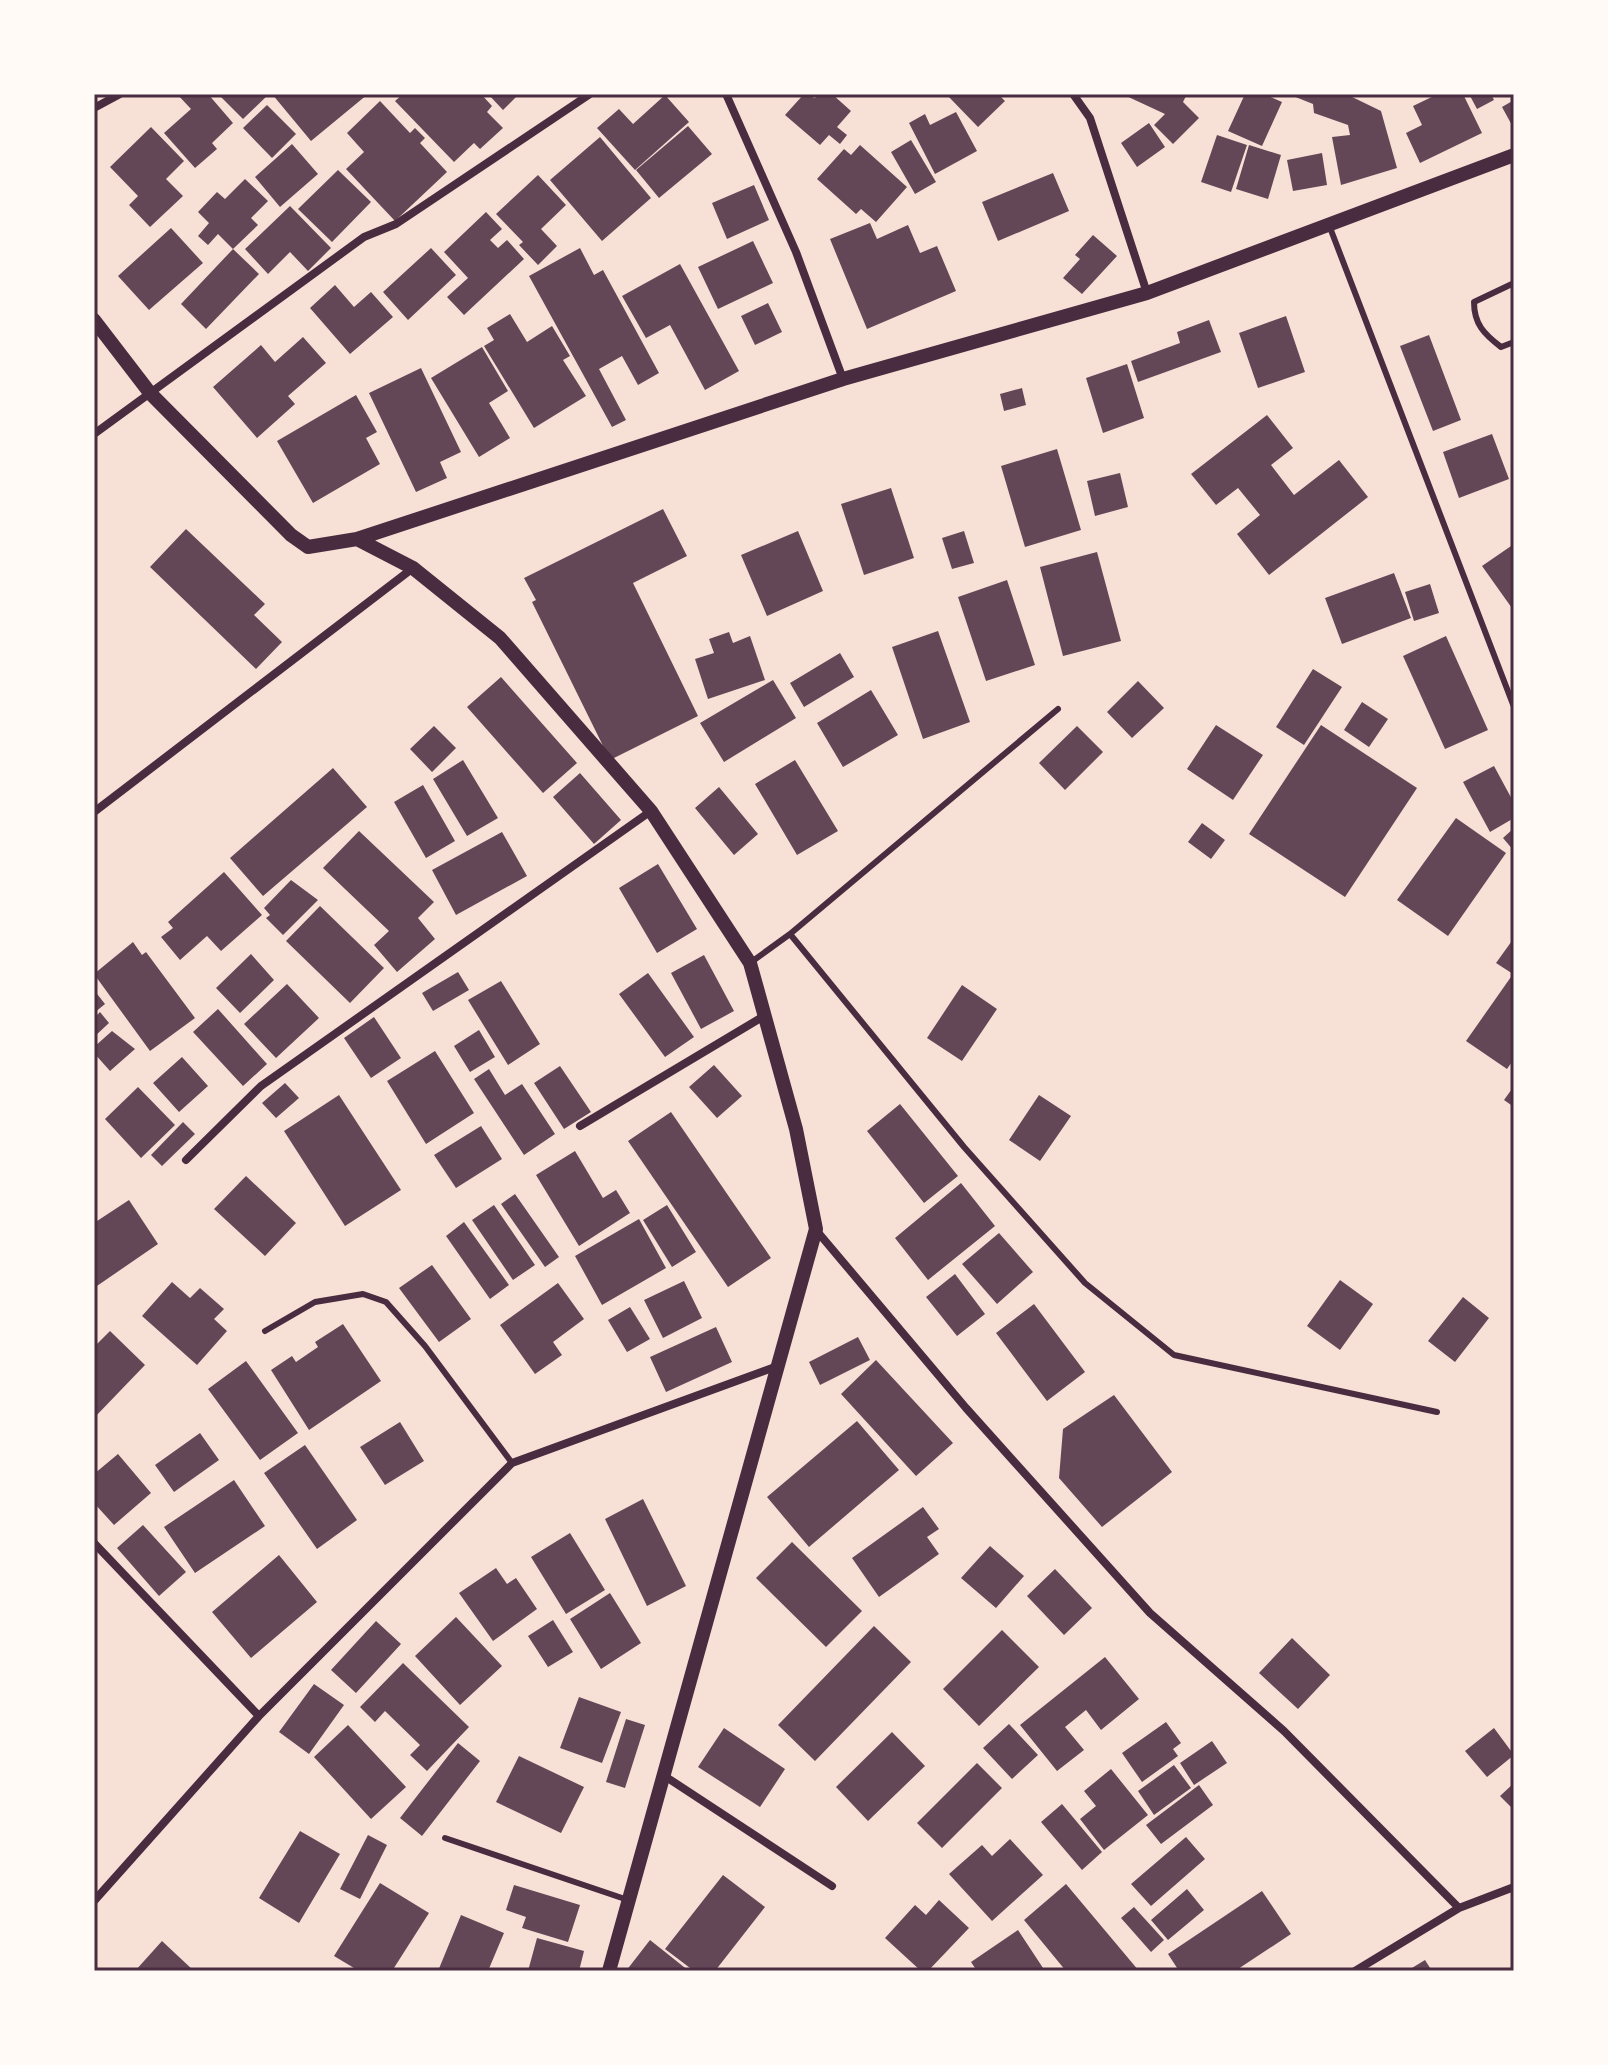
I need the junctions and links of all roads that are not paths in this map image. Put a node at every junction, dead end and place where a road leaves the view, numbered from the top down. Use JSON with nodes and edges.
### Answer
{"nodes":[{"id":1,"x":120,"y":94,"type":"edge"},
{"id":2,"x":590,"y":94,"type":"edge"},
{"id":3,"x":726,"y":94,"type":"edge"},
{"id":4,"x":1073,"y":94,"type":"edge"},
{"id":5,"x":94,"y":108,"type":"edge"},
{"id":6,"x":1514,"y":155,"type":"edge"},
{"id":7,"x":1329,"y":225,"type":"junction"},
{"id":8,"x":1514,"y":283,"type":"edge"},
{"id":9,"x":1147,"y":293,"type":"junction"},
{"id":10,"x":94,"y":320,"type":"edge"},
{"id":11,"x":1514,"y":342,"type":"edge"},
{"id":12,"x":843,"y":379,"type":"junction"},
{"id":13,"x":150,"y":393,"type":"junction"},
{"id":14,"x":94,"y":434,"type":"edge"},
{"id":15,"x":357,"y":539,"type":"junction"},
{"id":16,"x":413,"y":568,"type":"junction"},
{"id":17,"x":1514,"y":707,"type":"edge"},
{"id":18,"x":1058,"y":709,"type":"dead end"},
{"id":19,"x":651,"y":811,"type":"junction"},
{"id":20,"x":94,"y":812,"type":"edge"},
{"id":21,"x":790,"y":934,"type":"junction"},
{"id":22,"x":750,"y":963,"type":"junction"},
{"id":23,"x":764,"y":1016,"type":"junction"},
{"id":24,"x":580,"y":1126,"type":"dead end"},
{"id":25,"x":186,"y":1160,"type":"dead end"},
{"id":26,"x":816,"y":1229,"type":"junction"},
{"id":27,"x":265,"y":1331,"type":"dead end"},
{"id":28,"x":775,"y":1367,"type":"junction"},
{"id":29,"x":1437,"y":1412,"type":"dead end"},
{"id":30,"x":512,"y":1463,"type":"junction"},
{"id":31,"x":94,"y":1543,"type":"edge"},
{"id":32,"x":259,"y":1716,"type":"junction"},
{"id":33,"x":663,"y":1775,"type":"junction"},
{"id":34,"x":445,"y":1838,"type":"dead end"},
{"id":35,"x":832,"y":1886,"type":"dead end"},
{"id":36,"x":1514,"y":1887,"type":"edge"},
{"id":37,"x":628,"y":1900,"type":"junction"},
{"id":38,"x":94,"y":1901,"type":"edge"},
{"id":39,"x":1459,"y":1908,"type":"junction"},
{"id":40,"x":609,"y":1971,"type":"edge"},
{"id":41,"x":1355,"y":1971,"type":"edge"}],
"edges":[{"from":1,"to":5,"type":"street"},
{"from":2,"to":13,"type":"street"},
{"from":3,"to":12,"type":"street"},
{"from":4,"to":9,"type":"street"},
{"from":6,"to":7,"type":"street"},
{"from":7,"to":9,"type":"street"},
{"from":7,"to":17,"type":"lane"},
{"from":8,"to":11,"type":"lane"},
{"from":9,"to":12,"type":"street"},
{"from":10,"to":13,"type":"street"},
{"from":12,"to":15,"type":"street"},
{"from":13,"to":14,"type":"street"},
{"from":13,"to":15,"type":"street"},
{"from":15,"to":16,"type":"street"},
{"from":16,"to":19,"type":"street"},
{"from":16,"to":20,"type":"street"},
{"from":18,"to":21,"type":"lane"},
{"from":19,"to":22,"type":"street"},
{"from":19,"to":25,"type":"street"},
{"from":21,"to":22,"type":"lane"},
{"from":21,"to":29,"type":"lane"},
{"from":22,"to":23,"type":"street"},
{"from":23,"to":24,"type":"street"},
{"from":23,"to":26,"type":"street"},
{"from":26,"to":28,"type":"street"},
{"from":26,"to":39,"type":"street"},
{"from":27,"to":30,"type":"lane"},
{"from":28,"to":30,"type":"street"},
{"from":28,"to":33,"type":"street"},
{"from":30,"to":32,"type":"street"},
{"from":31,"to":32,"type":"street"},
{"from":32,"to":38,"type":"street"},
{"from":33,"to":35,"type":"street"},
{"from":33,"to":37,"type":"street"},
{"from":34,"to":37,"type":"lane"},
{"from":36,"to":39,"type":"street"},
{"from":37,"to":40,"type":"street"},
{"from":39,"to":41,"type":"street"}]}
